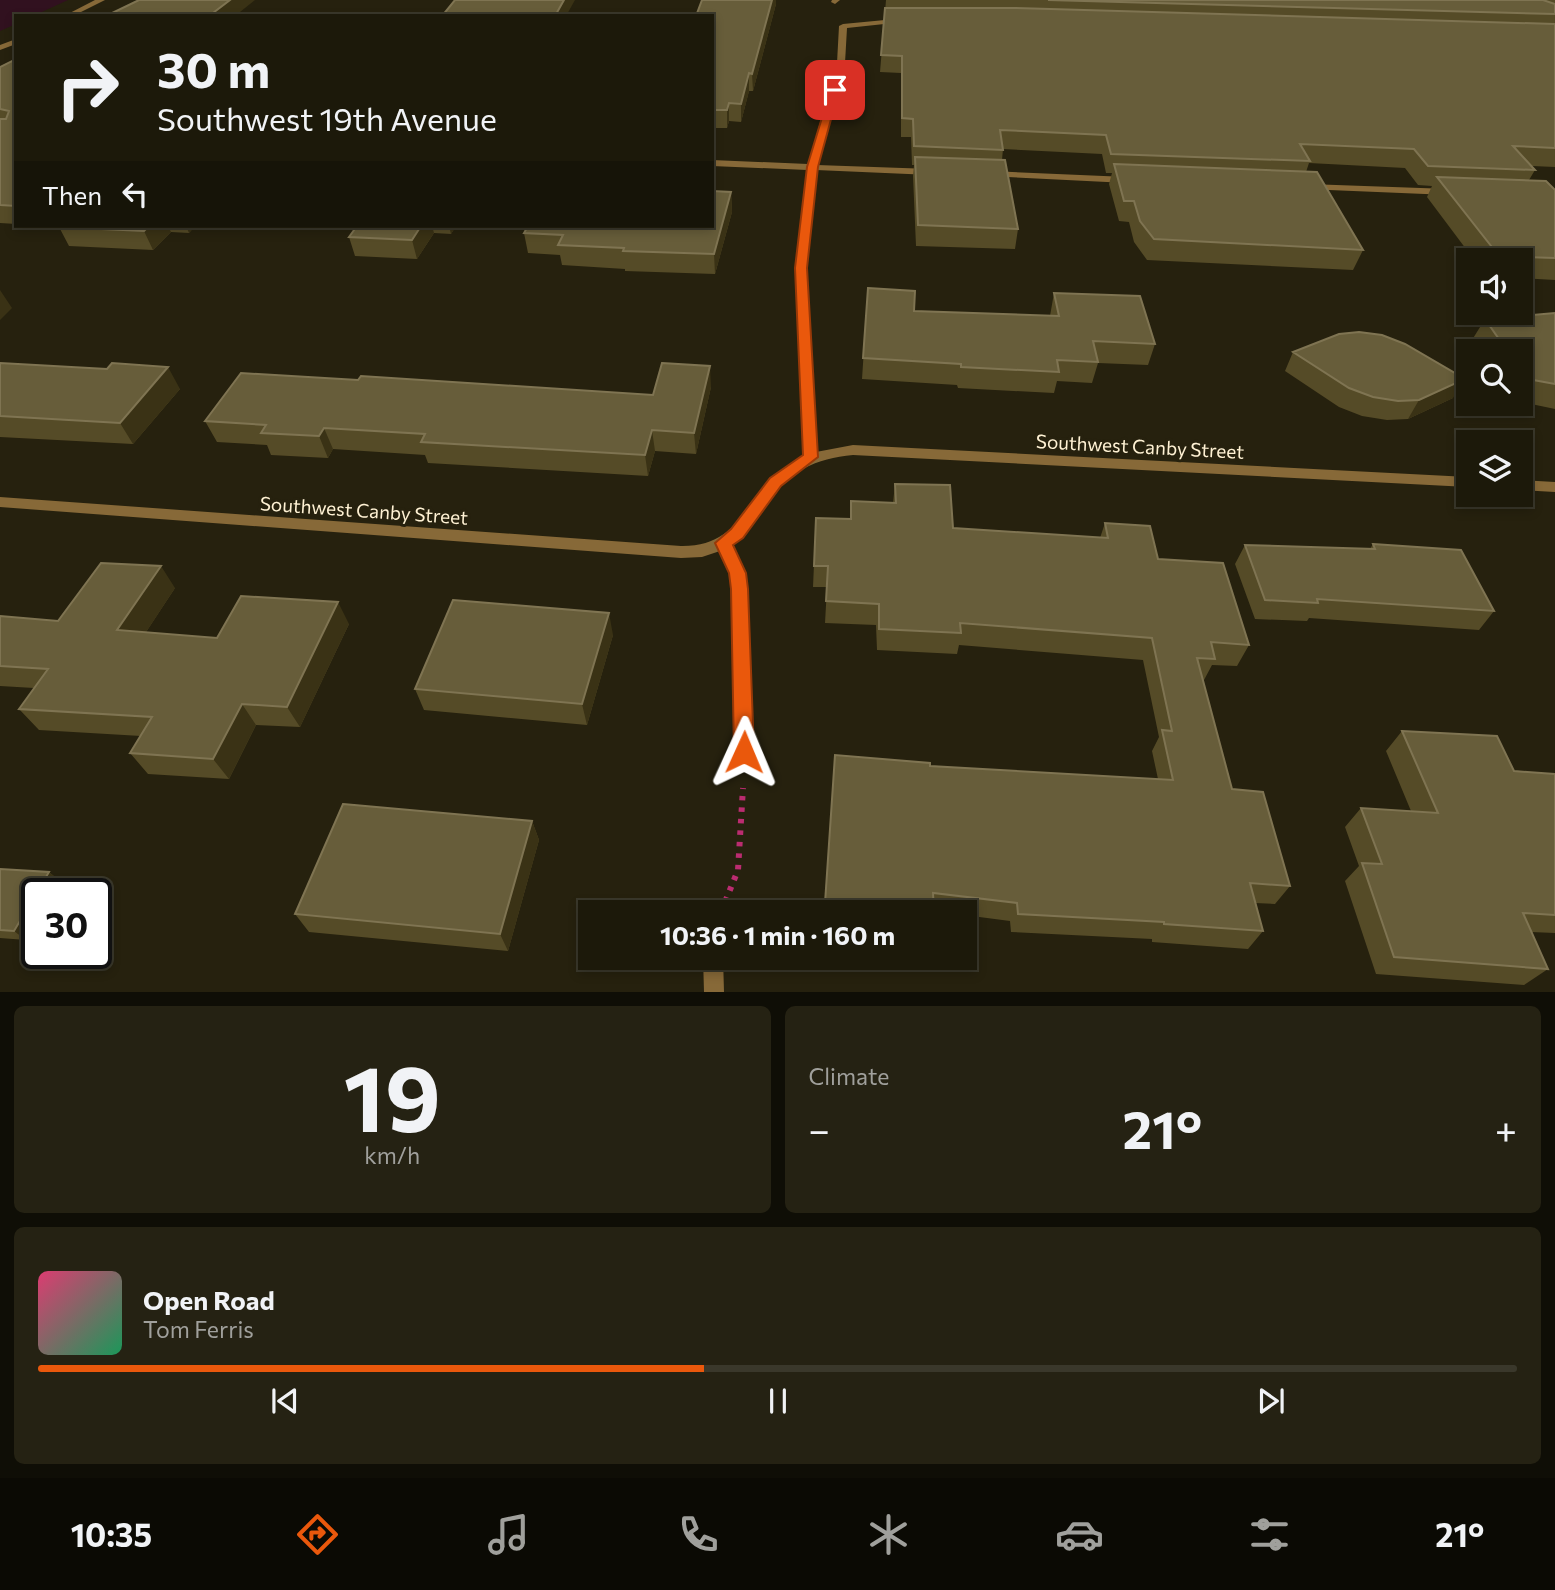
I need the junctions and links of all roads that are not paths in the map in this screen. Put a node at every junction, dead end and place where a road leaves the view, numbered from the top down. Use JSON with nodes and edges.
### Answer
{"nodes":[{"id":1,"x":101,"y":0,"type":"edge"},
{"id":2,"x":71,"y":14,"type":"edge"},
{"id":3,"x":917,"y":21,"type":"edge"},
{"id":4,"x":714,"y":163,"type":"edge"},
{"id":5,"x":812,"y":167,"type":"junction"},
{"id":6,"x":949,"y":173,"type":"edge"},
{"id":7,"x":976,"y":174,"type":"edge"},
{"id":8,"x":1137,"y":180,"type":"edge"},
{"id":9,"x":1296,"y":186,"type":"edge"},
{"id":10,"x":1460,"y":192,"type":"edge"},
{"id":11,"x":810,"y":457,"type":"junction"},
{"id":12,"x":1456,"y":481,"type":"edge"},
{"id":13,"x":1533,"y":486,"type":"edge"},
{"id":14,"x":1555,"y":487,"type":"edge"},
{"id":15,"x":0,"y":502,"type":"edge"},
{"id":16,"x":724,"y":543,"type":"junction"},
{"id":17,"x":744,"y":752,"type":"road end"},
{"id":18,"x":713,"y":970,"type":"edge"},
{"id":19,"x":714,"y":992,"type":"edge"}],
"edges":[{"from":1,"to":2,"type":"street"},
{"from":3,"to":5,"type":"street"},
{"from":4,"to":5,"type":"street"},
{"from":5,"to":6,"type":"street"},
{"from":5,"to":11,"type":"street"},
{"from":7,"to":8,"type":"street"},
{"from":9,"to":10,"type":"street"},
{"from":11,"to":12,"type":"street","name":"Southwest Canby Street"},
{"from":11,"to":16,"type":"street"},
{"from":13,"to":14,"type":"street"},
{"from":15,"to":16,"type":"street","name":"Southwest Canby Street"},
{"from":16,"to":17,"type":"street"},
{"from":18,"to":19,"type":"street"}]}
